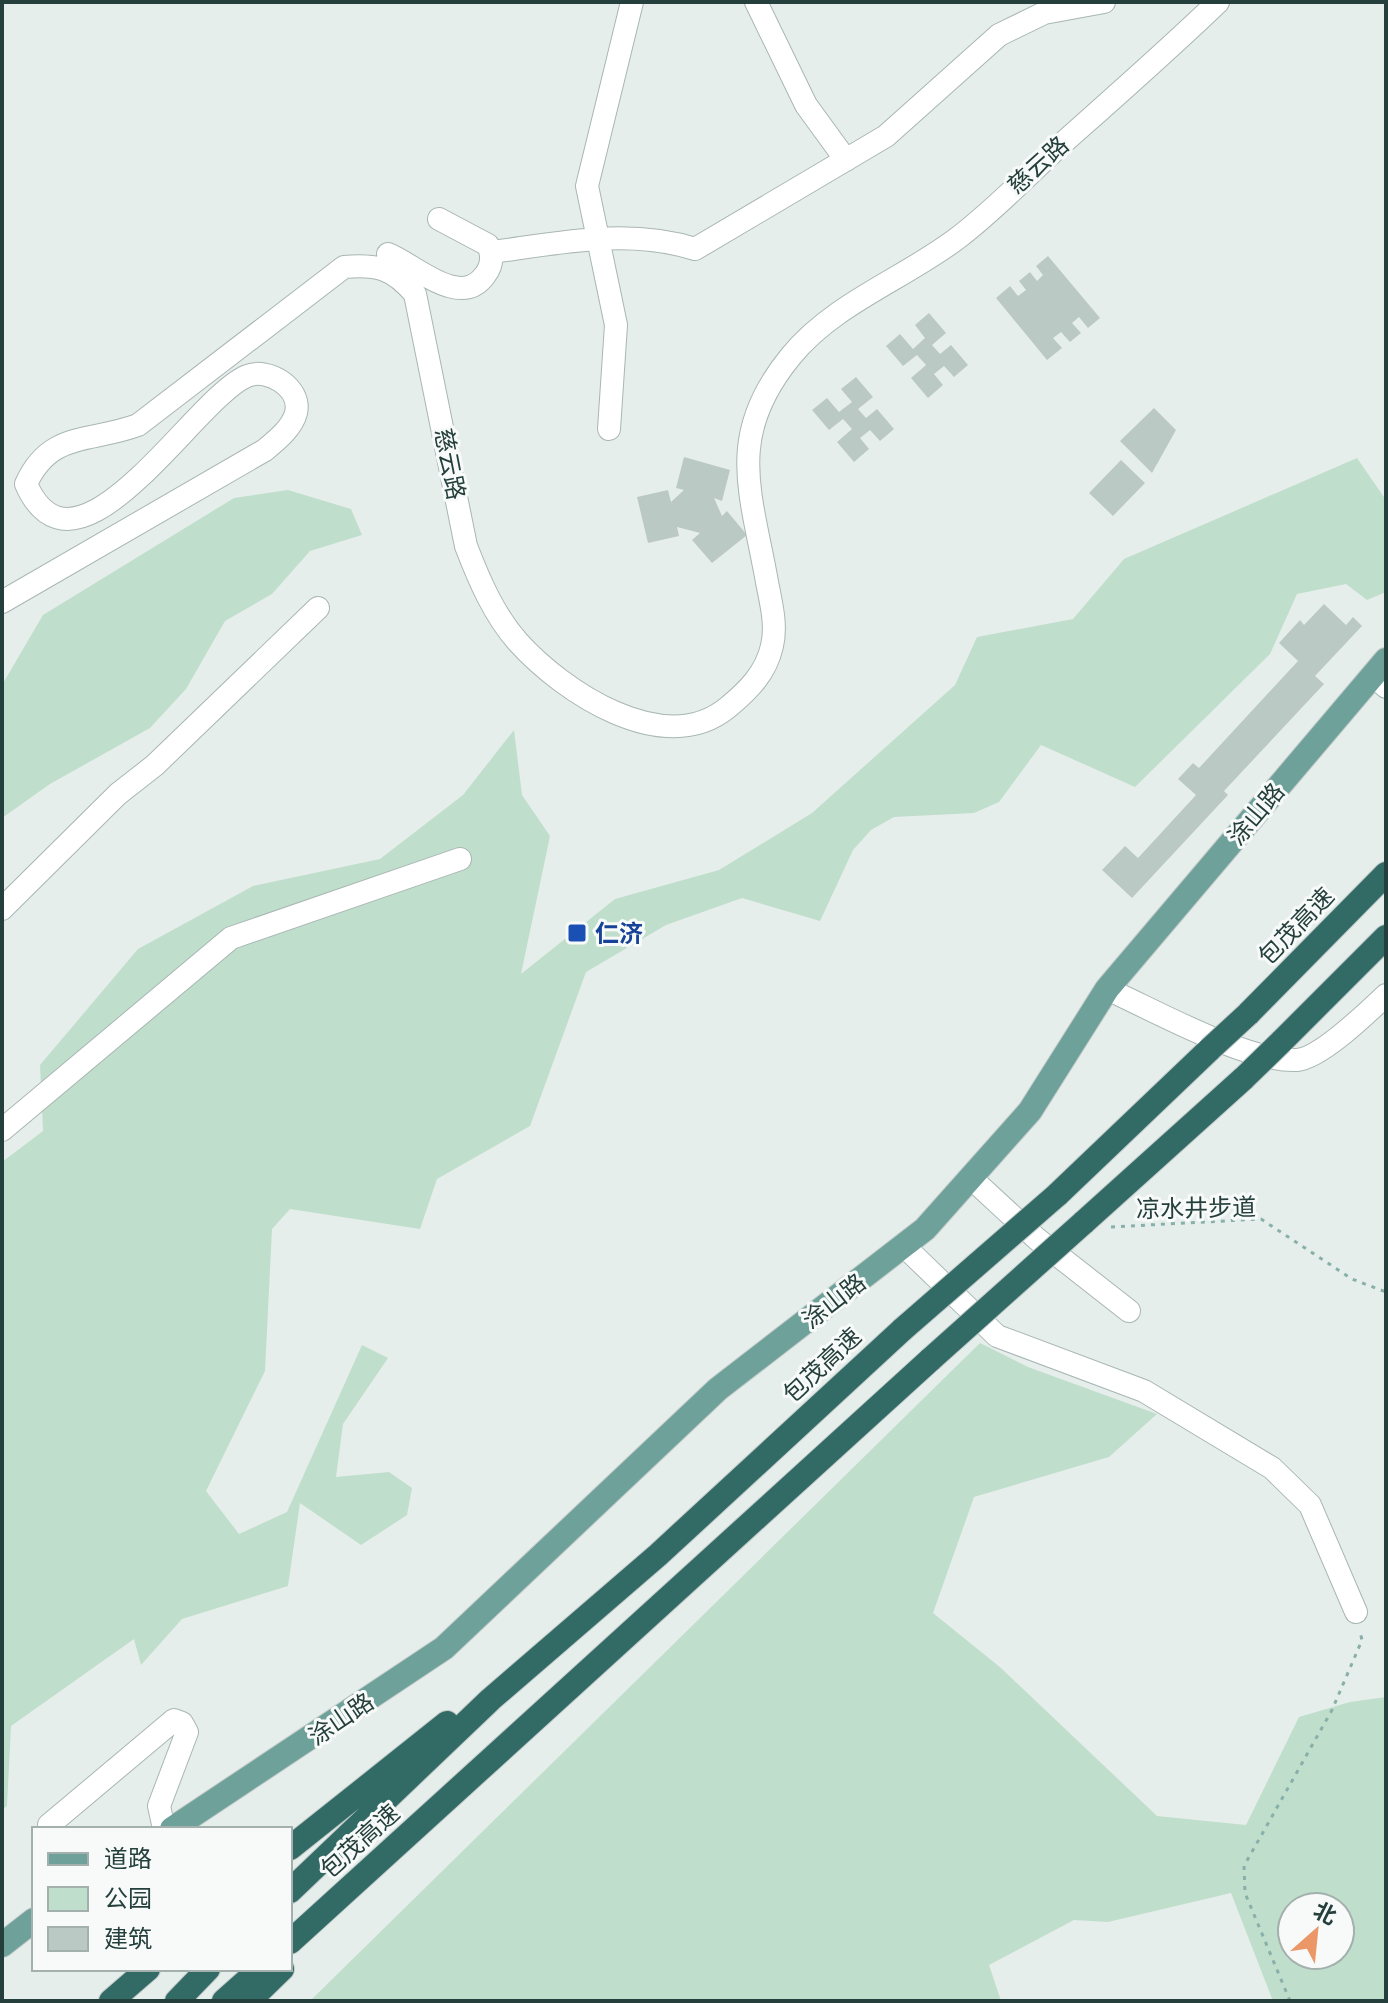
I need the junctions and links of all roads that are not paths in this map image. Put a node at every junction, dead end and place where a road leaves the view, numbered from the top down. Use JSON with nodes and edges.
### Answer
{"nodes":[{"id":1,"x":632,"y":2,"type":"edge"},
{"id":2,"x":756,"y":2,"type":"edge"},
{"id":3,"x":1104,"y":2,"type":"edge"},
{"id":4,"x":1206,"y":6,"type":"edge"},
{"id":5,"x":846,"y":160,"type":"junction"},
{"id":6,"x":439,"y":219,"type":"dead end"},
{"id":7,"x":601,"y":237,"type":"junction"},
{"id":8,"x":492,"y":252,"type":"junction"},
{"id":9,"x":344,"y":267,"type":"junction"},
{"id":10,"x":609,"y":429,"type":"dead end"},
{"id":11,"x":2,"y":602,"type":"edge"},
{"id":12,"x":318,"y":608,"type":"dead end"},
{"id":13,"x":1382,"y":674,"type":"edge"},
{"id":14,"x":460,"y":859,"type":"dead end"},
{"id":15,"x":1386,"y":874,"type":"edge"},
{"id":16,"x":2,"y":909,"type":"edge"},
{"id":17,"x":1386,"y":937,"type":"edge"},
{"id":18,"x":1107,"y":989,"type":"junction"},
{"id":19,"x":1386,"y":995,"type":"edge"},
{"id":20,"x":2,"y":1130,"type":"edge"},
{"id":21,"x":971,"y":1178,"type":"junction"},
{"id":22,"x":904,"y":1246,"type":"junction"},
{"id":23,"x":1129,"y":1311,"type":"dead end"},
{"id":24,"x":601,"y":1605,"type":"junction"},
{"id":25,"x":1356,"y":1612,"type":"road end"},
{"id":26,"x":589,"y":1673,"type":"junction"},
{"id":27,"x":49,"y":1825,"type":"dead end"},
{"id":28,"x":164,"y":1827,"type":"edge"},
{"id":29,"x":175,"y":1827,"type":"edge"},
{"id":30,"x":292,"y":1846,"type":"edge"},
{"id":31,"x":292,"y":1889,"type":"edge"},
{"id":32,"x":32,"y":1922,"type":"edge"},
{"id":33,"x":292,"y":1940,"type":"edge"},
{"id":34,"x":2,"y":1945,"type":"edge"},
{"id":35,"x":292,"y":1959,"type":"edge"},
{"id":36,"x":146,"y":1971,"type":"edge"},
{"id":37,"x":206,"y":1971,"type":"edge"},
{"id":38,"x":279,"y":1971,"type":"edge"},
{"id":39,"x":255,"y":1988,"type":"edge"},
{"id":40,"x":111,"y":2001,"type":"edge"},
{"id":41,"x":177,"y":2001,"type":"edge"},
{"id":42,"x":224,"y":2001,"type":"edge"}],
"edges":[{"from":1,"to":7,"type":"street"},
{"from":2,"to":5,"type":"street"},
{"from":3,"to":5,"type":"street"},
{"from":4,"to":9,"type":"street","name":"慈云路"},
{"from":5,"to":7,"type":"street"},
{"from":6,"to":8,"type":"street"},
{"from":7,"to":8,"type":"street"},
{"from":7,"to":10,"type":"street"},
{"from":8,"to":9,"type":"street"},
{"from":9,"to":11,"type":"street"},
{"from":12,"to":16,"type":"street"},
{"from":13,"to":18,"type":"main road","name":"涂山路"},
{"from":14,"to":20,"type":"street"},
{"from":15,"to":24,"type":"highway","name":"包茂高速","bridge":true},
{"from":17,"to":26,"type":"highway","name":"包茂高速","bridge":true},
{"from":18,"to":19,"type":"street"},
{"from":18,"to":21,"type":"main road","name":"涂山路"},
{"from":21,"to":22,"type":"main road","name":"涂山路"},
{"from":21,"to":23,"type":"street"},
{"from":22,"to":25,"type":"street"},
{"from":22,"to":29,"type":"main road","name":"涂山路"},
{"from":24,"to":30,"type":"highway"},
{"from":24,"to":31,"type":"highway","name":"包茂高速"},
{"from":26,"to":33,"type":"highway","name":"包茂高速"},
{"from":26,"to":35,"type":"highway"},
{"from":27,"to":28,"type":"street"},
{"from":32,"to":34,"type":"main road"},
{"from":36,"to":40,"type":"highway"},
{"from":37,"to":41,"type":"highway"},
{"from":38,"to":39,"type":"highway"},
{"from":39,"to":42,"type":"highway"}]}
